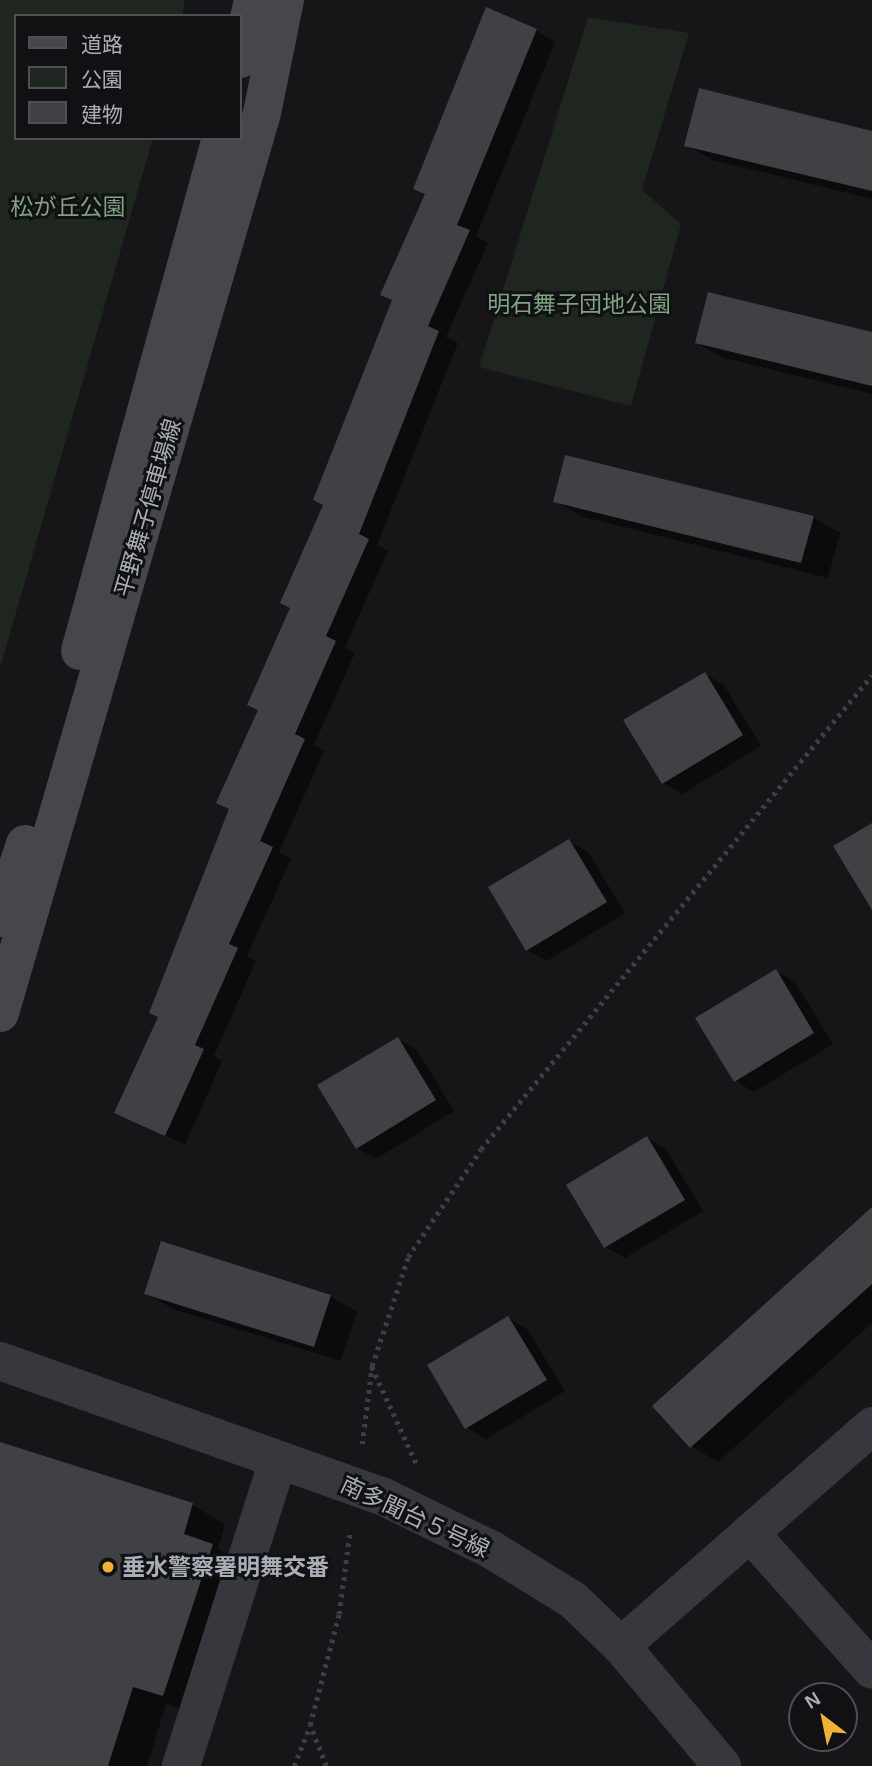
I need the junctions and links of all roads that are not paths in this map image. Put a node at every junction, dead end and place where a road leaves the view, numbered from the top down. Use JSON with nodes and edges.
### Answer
{"nodes":[{"id":1,"x":253,"y":0,"type":"edge"},
{"id":2,"x":285,"y":0,"type":"edge"},
{"id":3,"x":242,"y":50,"type":"edge"},
{"id":4,"x":220,"y":140,"type":"edge"},
{"id":5,"x":0,"y":918,"type":"edge"},
{"id":6,"x":0,"y":1013,"type":"edge"},
{"id":7,"x":0,"y":1361,"type":"edge"},
{"id":8,"x":872,"y":1426,"type":"edge"},
{"id":9,"x":278,"y":1460,"type":"junction"},
{"id":10,"x":750,"y":1533,"type":"junction"},
{"id":11,"x":621,"y":1646,"type":"junction"},
{"id":12,"x":872,"y":1670,"type":"edge"},
{"id":13,"x":181,"y":1766,"type":"edge"},
{"id":14,"x":722,"y":1766,"type":"edge"}],
"edges":[{"from":1,"to":3,"type":"main road"},
{"from":2,"to":6,"type":"main road","name":"平野舞子停車場線"},
{"from":4,"to":5,"type":"main road","name":"平野舞子停車場線"},
{"from":7,"to":9,"type":"street","name":"南多聞台５号線"},
{"from":8,"to":10,"type":"street"},
{"from":9,"to":11,"type":"street","name":"南多聞台５号線"},
{"from":9,"to":13,"type":"street"},
{"from":10,"to":11,"type":"street"},
{"from":10,"to":12,"type":"street"},
{"from":11,"to":14,"type":"street","name":"南多聞台５号線"}]}
